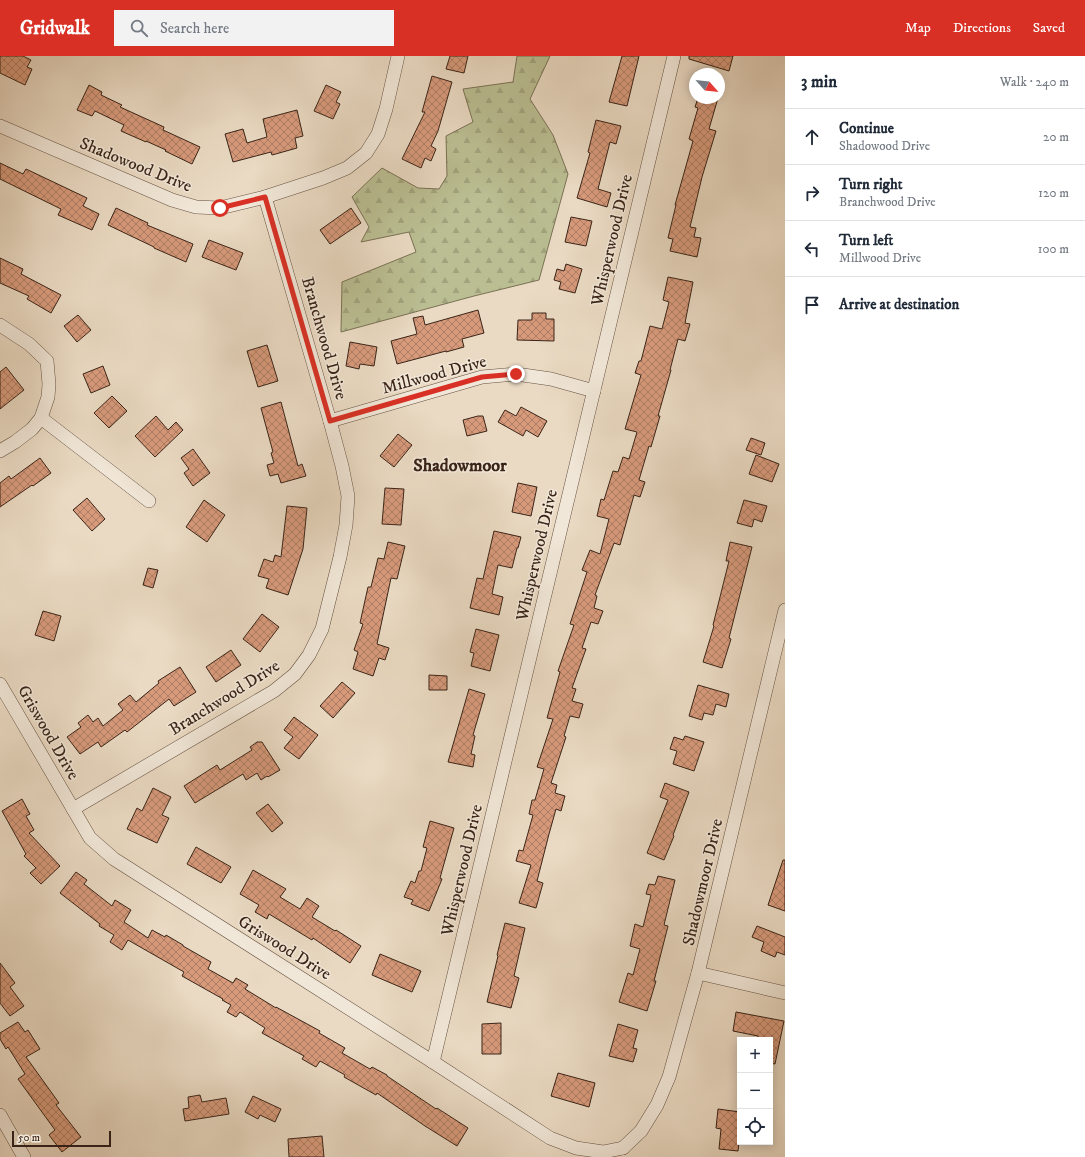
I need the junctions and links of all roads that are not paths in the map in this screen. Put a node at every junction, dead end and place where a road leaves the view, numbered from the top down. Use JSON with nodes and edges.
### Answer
{"nodes":[{"id":1,"x":398,"y":56,"type":"edge"},
{"id":2,"x":674,"y":56,"type":"edge"},
{"id":3,"x":0,"y":126,"type":"edge"},
{"id":4,"x":265,"y":197,"type":"junction"},
{"id":5,"x":0,"y":326,"type":"edge"},
{"id":6,"x":594,"y":391,"type":"junction"},
{"id":7,"x":41,"y":418,"type":"junction"},
{"id":8,"x":330,"y":421,"type":"junction"},
{"id":9,"x":0,"y":451,"type":"edge"},
{"id":10,"x":149,"y":501,"type":"dead end"},
{"id":11,"x":785,"y":610,"type":"edge"},
{"id":12,"x":0,"y":684,"type":"edge"},
{"id":13,"x":73,"y":809,"type":"junction"},
{"id":14,"x":698,"y":973,"type":"junction"},
{"id":15,"x":785,"y":993,"type":"edge"},
{"id":16,"x":434,"y":1062,"type":"junction"},
{"id":17,"x":0,"y":1115,"type":"edge"},
{"id":18,"x":626,"y":1153,"type":"edge"},
{"id":19,"x":24,"y":1157,"type":"edge"}],
"edges":[{"from":1,"to":4,"type":"street","name":"Shadowood Drive"},
{"from":2,"to":6,"type":"street","name":"Whisperwood Drive"},
{"from":3,"to":4,"type":"street","name":"Shadowood Drive"},
{"from":4,"to":8,"type":"street","name":"Branchwood Drive"},
{"from":5,"to":7,"type":"street"},
{"from":6,"to":8,"type":"street","name":"Millwood Drive"},
{"from":6,"to":16,"type":"street","name":"Whisperwood Drive"},
{"from":7,"to":9,"type":"street"},
{"from":7,"to":10,"type":"street"},
{"from":8,"to":13,"type":"street","name":"Branchwood Drive"},
{"from":11,"to":14,"type":"street","name":"Shadowmoor Drive"},
{"from":12,"to":13,"type":"street","name":"Griswood Drive"},
{"from":13,"to":16,"type":"street","name":"Griswood Drive"},
{"from":14,"to":15,"type":"street"},
{"from":14,"to":18,"type":"street","name":"Shadowmoor Drive"},
{"from":16,"to":18,"type":"street","name":"Griswood Drive"},
{"from":17,"to":19,"type":"street"}]}
